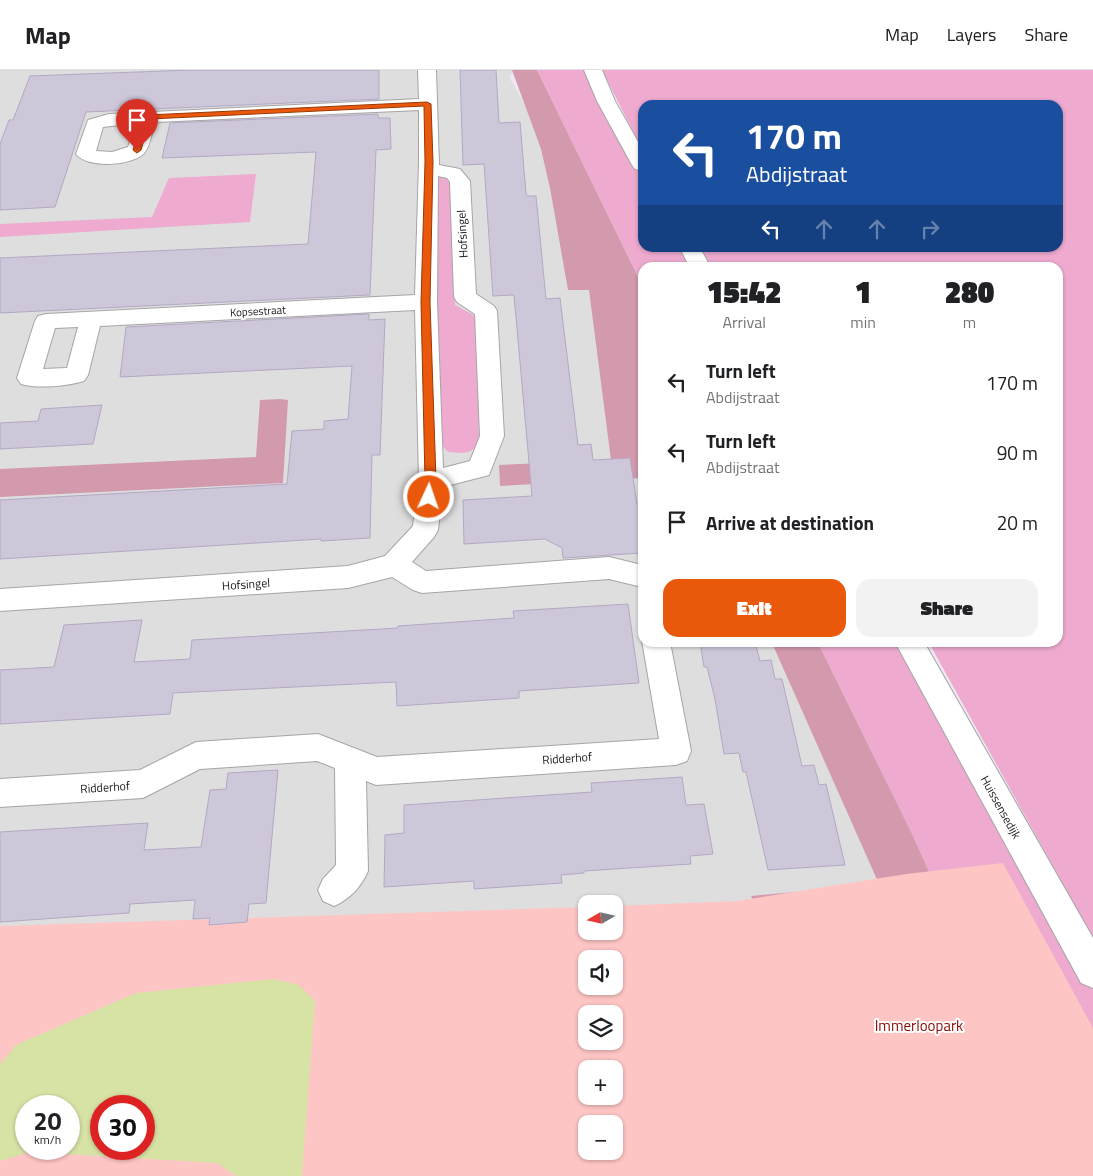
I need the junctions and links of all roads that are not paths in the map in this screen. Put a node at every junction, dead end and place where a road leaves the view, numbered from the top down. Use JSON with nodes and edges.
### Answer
{"nodes":[{"id":1,"x":427,"y":70,"type":"edge"},
{"id":2,"x":592,"y":70,"type":"edge"},
{"id":3,"x":427,"y":104,"type":"junction"},
{"id":4,"x":147,"y":117,"type":"dead end"},
{"id":5,"x":638,"y":157,"type":"edge"},
{"id":6,"x":428,"y":170,"type":"junction"},
{"id":7,"x":426,"y":302,"type":"junction"},
{"id":8,"x":91,"y":319,"type":"dead end"},
{"id":9,"x":431,"y":480,"type":"junction"},
{"id":10,"x":394,"y":564,"type":"junction"},
{"id":11,"x":638,"y":575,"type":"edge"},
{"id":12,"x":0,"y":600,"type":"edge"},
{"id":13,"x":657,"y":647,"type":"edge"},
{"id":14,"x":912,"y":647,"type":"edge"},
{"id":15,"x":350,"y":760,"type":"junction"},
{"id":16,"x":0,"y":793,"type":"edge"},
{"id":17,"x":334,"y":890,"type":"dead end"},
{"id":18,"x":1093,"y":971,"type":"edge"}],
"edges":[{"from":1,"to":3,"type":"street","name":"Hofsingel"},
{"from":2,"to":5,"type":"street"},
{"from":3,"to":4,"type":"street"},
{"from":3,"to":6,"type":"street","name":"Hofsingel"},
{"from":6,"to":7,"type":"street","name":"Hofsingel"},
{"from":6,"to":9,"type":"street","name":"Hofsingel"},
{"from":7,"to":8,"type":"street","name":"Kopsestraat"},
{"from":7,"to":9,"type":"street","name":"Hofsingel"},
{"from":9,"to":10,"type":"street","name":"Hofsingel"},
{"from":10,"to":11,"type":"street"},
{"from":10,"to":12,"type":"street","name":"Hofsingel"},
{"from":13,"to":15,"type":"street","name":"Ridderhof"},
{"from":14,"to":18,"type":"street","name":"Huissensedijk"},
{"from":15,"to":16,"type":"street","name":"Ridderhof"},
{"from":15,"to":17,"type":"street"}]}
